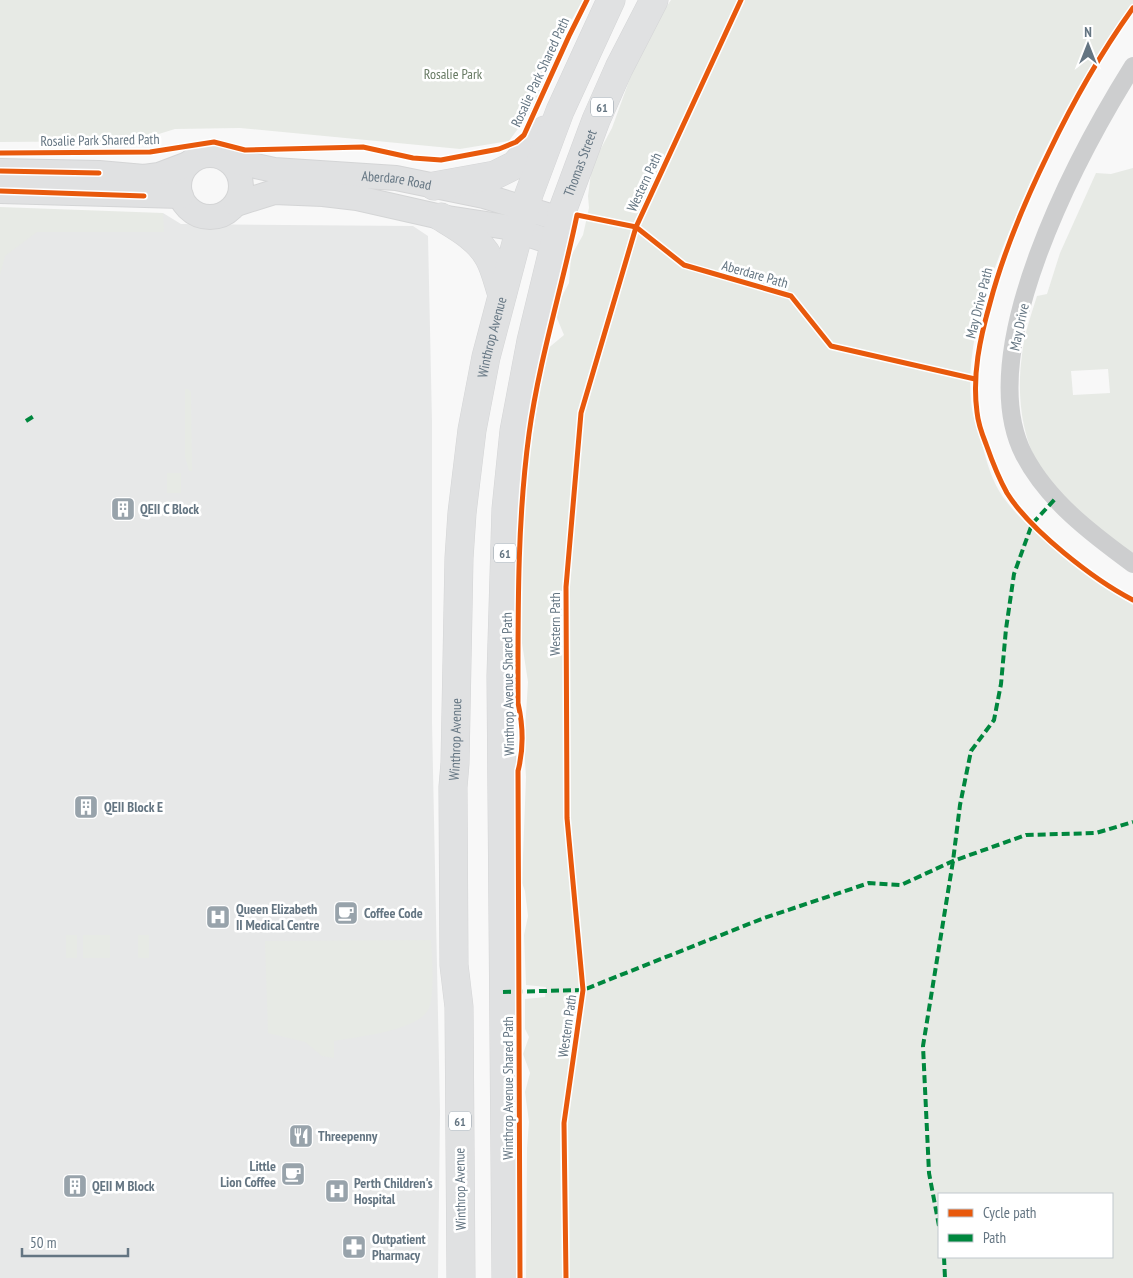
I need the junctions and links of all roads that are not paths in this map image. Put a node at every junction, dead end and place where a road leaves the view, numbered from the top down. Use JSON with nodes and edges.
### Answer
{"nodes":[{"id":1,"x":611,"y":0,"type":"edge"},
{"id":2,"x":654,"y":0,"type":"edge"},
{"id":3,"x":1133,"y":66,"type":"edge"},
{"id":4,"x":560,"y":111,"type":"junction"},
{"id":5,"x":228,"y":160,"type":"junction"},
{"id":6,"x":188,"y":164,"type":"junction"},
{"id":7,"x":0,"y":171,"type":"edge"},
{"id":8,"x":434,"y":186,"type":"junction"},
{"id":9,"x":0,"y":191,"type":"edge"},
{"id":10,"x":181,"y":196,"type":"junction"},
{"id":11,"x":236,"y":204,"type":"junction"},
{"id":12,"x":441,"y":217,"type":"junction"},
{"id":13,"x":522,"y":220,"type":"junction"},
{"id":14,"x":557,"y":231,"type":"junction"},
{"id":15,"x":502,"y":295,"type":"junction"},
{"id":16,"x":1133,"y":564,"type":"edge"},
{"id":17,"x":461,"y":1278,"type":"edge"},
{"id":18,"x":506,"y":1278,"type":"edge"}],
"edges":[{"from":1,"to":4,"type":"main road","number":"61"},
{"from":2,"to":14,"type":"main road","name":"Thomas Street","number":"61"},
{"from":3,"to":16,"type":"street","name":"May Drive"},
{"from":4,"to":8,"type":"main road"},
{"from":4,"to":13,"type":"main road","number":"61"},
{"from":5,"to":6,"type":"main road"},
{"from":5,"to":8,"type":"main road","name":"Aberdare Road"},
{"from":5,"to":11,"type":"main road"},
{"from":6,"to":7,"type":"main road"},
{"from":6,"to":10,"type":"main road"},
{"from":8,"to":13,"type":"main road","name":"Aberdare Road"},
{"from":9,"to":10,"type":"main road"},
{"from":10,"to":11,"type":"main road"},
{"from":11,"to":12,"type":"main road","name":"Aberdare Road"},
{"from":12,"to":13,"type":"main road","name":"Aberdare Road"},
{"from":12,"to":15,"type":"main road"},
{"from":13,"to":14,"type":"main road","name":"Aberdare Road"},
{"from":13,"to":15,"type":"main road","name":"Winthrop Avenue","number":"61"},
{"from":14,"to":18,"type":"main road","number":"61"},
{"from":15,"to":17,"type":"main road","name":"Winthrop Avenue","number":"61"}]}
